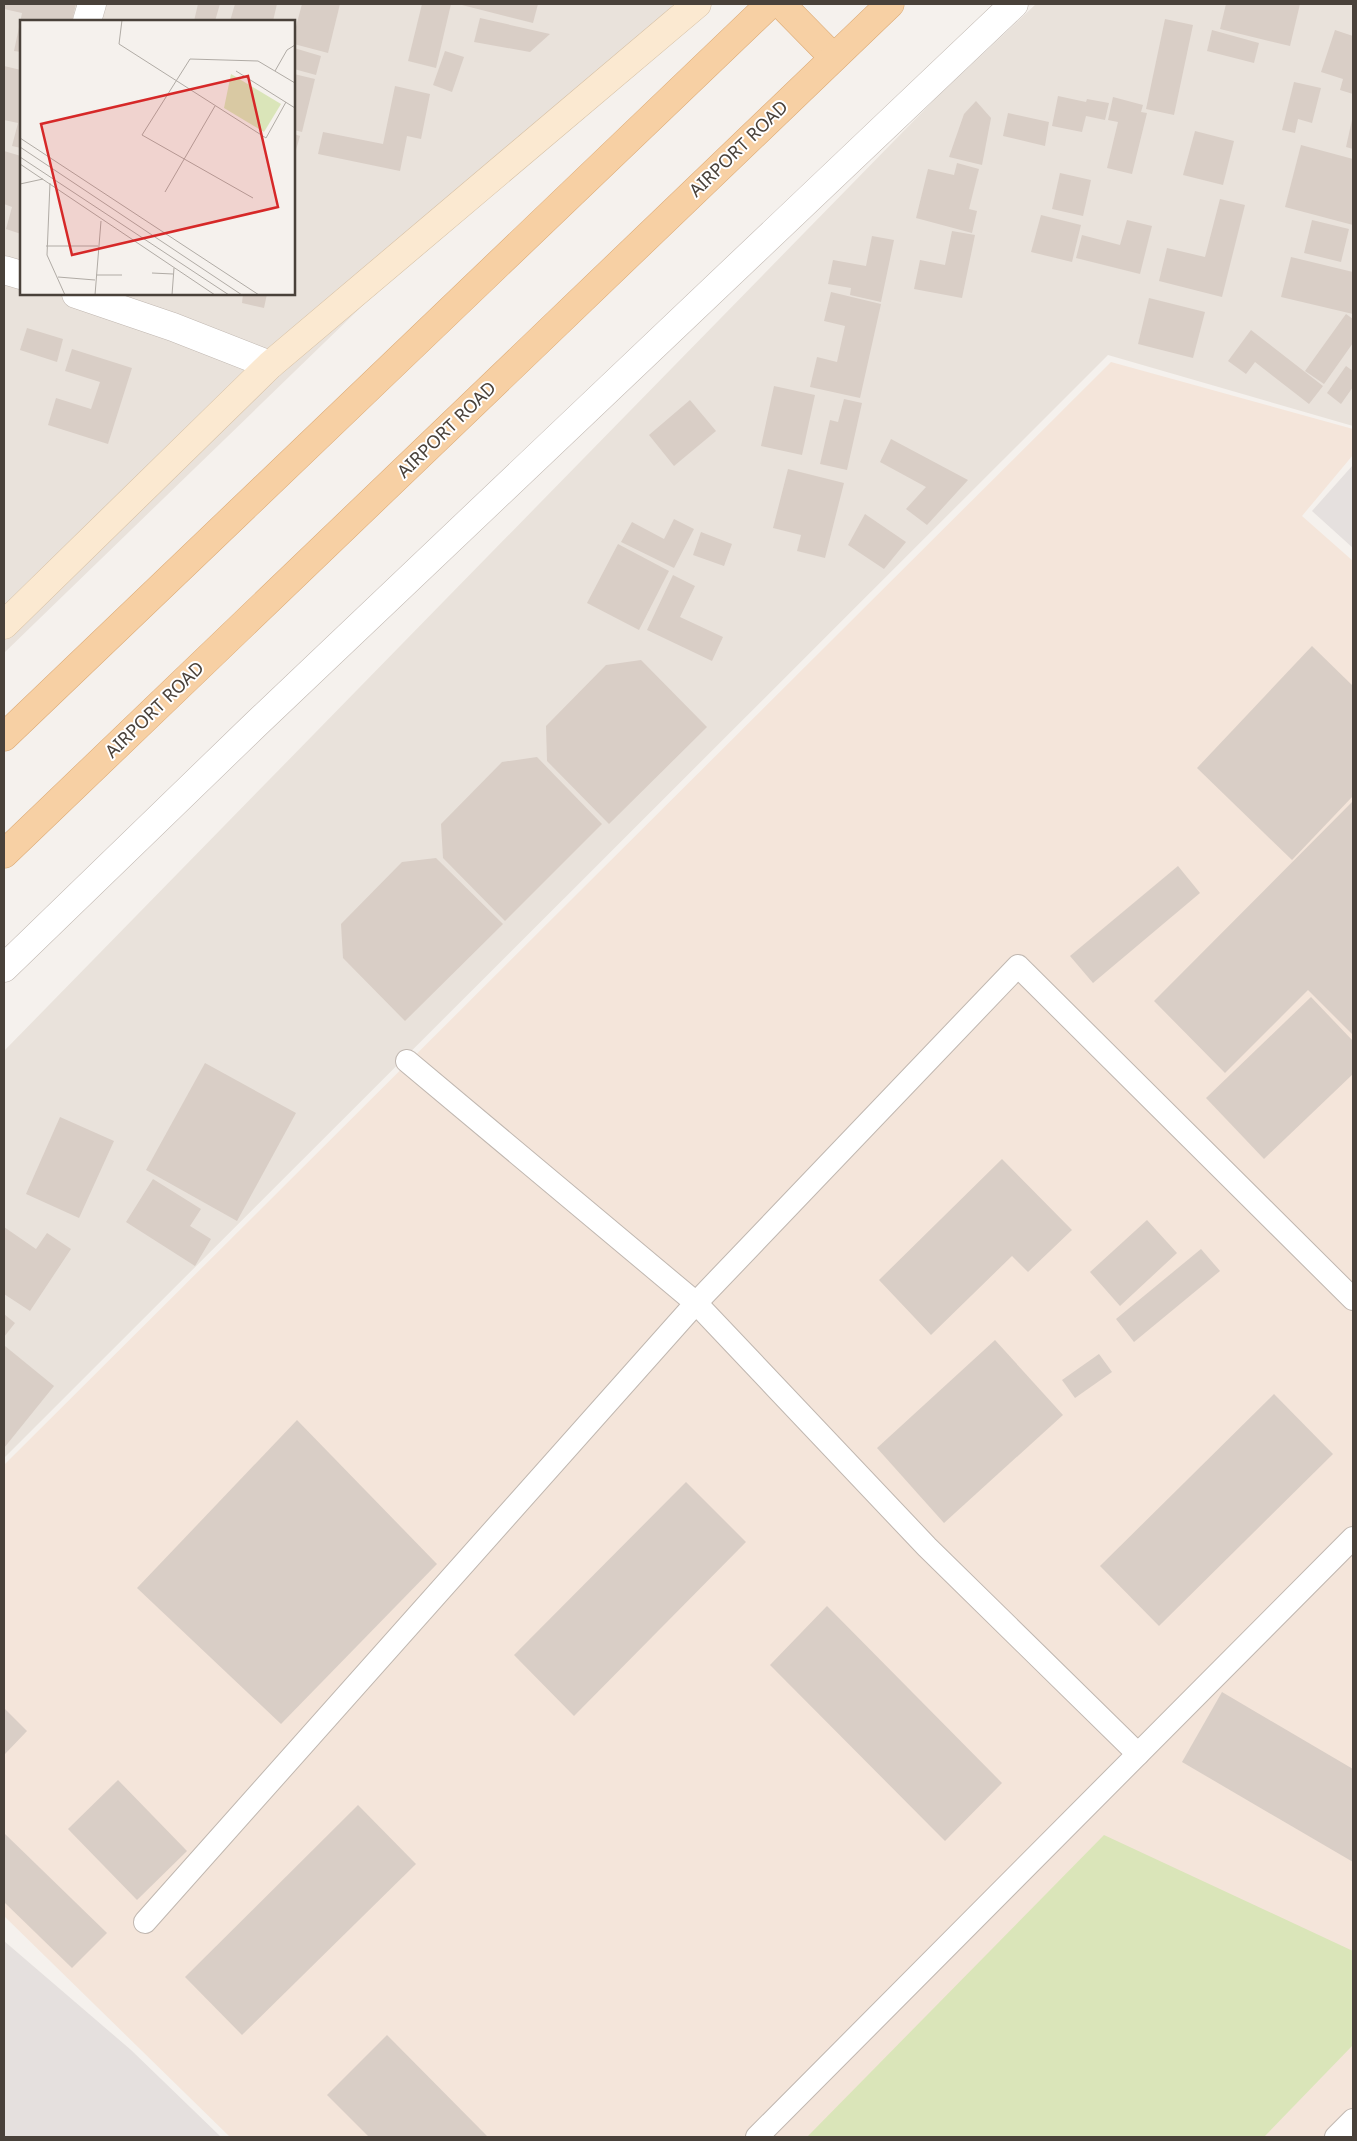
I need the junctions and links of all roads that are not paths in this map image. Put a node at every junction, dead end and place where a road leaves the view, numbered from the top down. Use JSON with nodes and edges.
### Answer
{"nodes":[{"id":1,"x":92,"y":4,"type":"edge"},
{"id":2,"x":697,"y":4,"type":"edge"},
{"id":3,"x":770,"y":4,"type":"edge"},
{"id":4,"x":781,"y":4,"type":"edge"},
{"id":5,"x":890,"y":4,"type":"edge"},
{"id":6,"x":1014,"y":4,"type":"edge"},
{"id":7,"x":87,"y":20,"type":"edge"},
{"id":8,"x":833,"y":57,"type":"junction"},
{"id":9,"x":4,"y":270,"type":"edge"},
{"id":10,"x":20,"y":275,"type":"edge"},
{"id":11,"x":79,"y":295,"type":"edge"},
{"id":12,"x":270,"y":365,"type":"junction"},
{"id":13,"x":4,"y":625,"type":"edge"},
{"id":14,"x":4,"y":738,"type":"edge"},
{"id":15,"x":4,"y":854,"type":"edge"},
{"id":16,"x":4,"y":968,"type":"edge"},
{"id":17,"x":407,"y":1062,"type":"dead end"},
{"id":18,"x":1353,"y":1299,"type":"edge"},
{"id":19,"x":696,"y":1303,"type":"junction"},
{"id":20,"x":1353,"y":1538,"type":"edge"},
{"id":21,"x":1138,"y":1754,"type":"junction"},
{"id":22,"x":145,"y":1922,"type":"dead end"},
{"id":23,"x":1353,"y":2120,"type":"edge"},
{"id":24,"x":757,"y":2137,"type":"edge"},
{"id":25,"x":1336,"y":2137,"type":"edge"}],
"edges":[{"from":1,"to":7,"type":"street"},
{"from":2,"to":12,"type":"street"},
{"from":3,"to":14,"type":"main road"},
{"from":4,"to":8,"type":"main road"},
{"from":5,"to":8,"type":"main road","name":"AIRPORT ROAD"},
{"from":6,"to":16,"type":"street"},
{"from":8,"to":15,"type":"main road","name":"AIRPORT ROAD"},
{"from":9,"to":10,"type":"street"},
{"from":11,"to":12,"type":"street"},
{"from":12,"to":13,"type":"street"},
{"from":17,"to":19,"type":"lane"},
{"from":18,"to":19,"type":"lane"},
{"from":19,"to":21,"type":"lane"},
{"from":19,"to":22,"type":"lane"},
{"from":20,"to":21,"type":"lane"},
{"from":21,"to":24,"type":"lane"},
{"from":23,"to":25,"type":"lane"}]}
